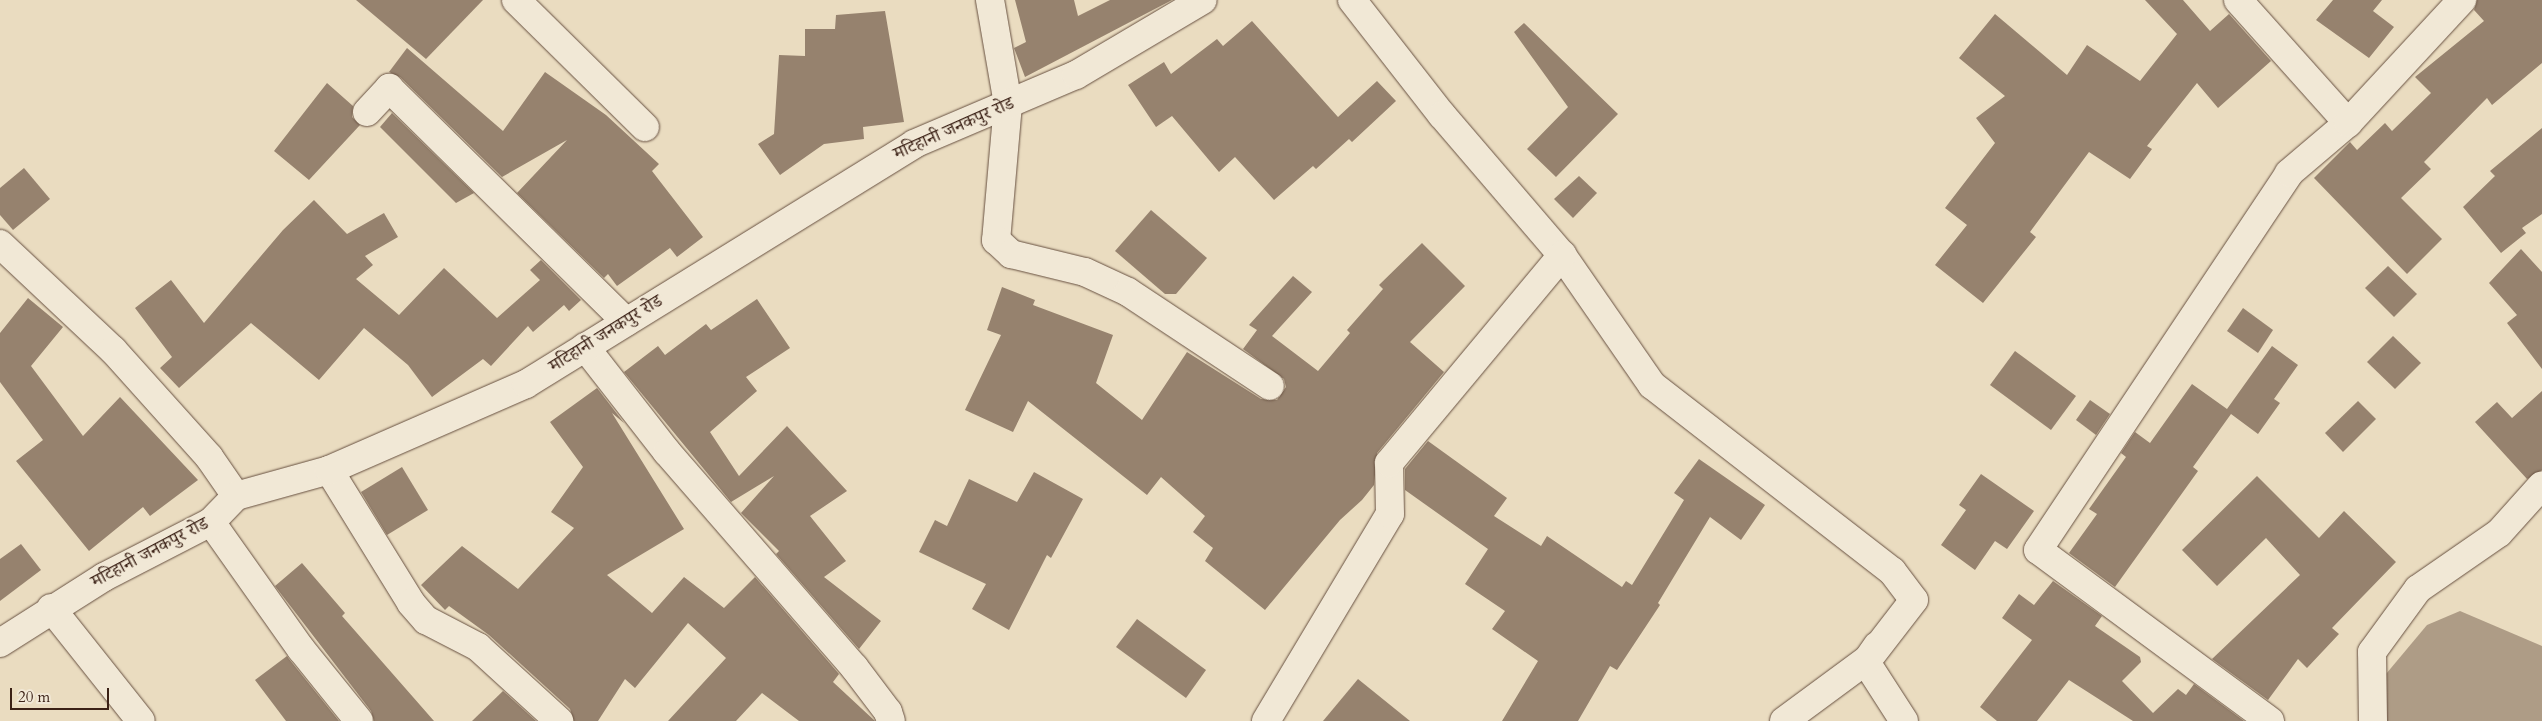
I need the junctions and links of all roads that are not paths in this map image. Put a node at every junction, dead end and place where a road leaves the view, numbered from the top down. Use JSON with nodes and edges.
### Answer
{"nodes":[{"id":1,"x":516,"y":0,"type":"edge"},
{"id":2,"x":990,"y":0,"type":"edge"},
{"id":3,"x":1203,"y":0,"type":"edge"},
{"id":4,"x":1352,"y":0,"type":"edge"},
{"id":5,"x":2238,"y":0,"type":"edge"},
{"id":6,"x":2462,"y":0,"type":"edge"},
{"id":7,"x":1008,"y":104,"type":"junction"},
{"id":8,"x":367,"y":112,"type":"dead end"},
{"id":9,"x":2348,"y":123,"type":"junction"},
{"id":10,"x":645,"y":127,"type":"dead end"},
{"id":11,"x":0,"y":244,"type":"edge"},
{"id":12,"x":1562,"y":255,"type":"junction"},
{"id":13,"x":626,"y":322,"type":"junction"},
{"id":14,"x":585,"y":347,"type":"junction"},
{"id":15,"x":1270,"y":386,"type":"dead end"},
{"id":16,"x":329,"y":470,"type":"junction"},
{"id":17,"x":2542,"y":485,"type":"edge"},
{"id":18,"x":236,"y":496,"type":"junction"},
{"id":19,"x":211,"y":522,"type":"junction"},
{"id":20,"x":1914,"y":600,"type":"junction"},
{"id":21,"x":51,"y":608,"type":"junction"},
{"id":22,"x":0,"y":643,"type":"edge"},
{"id":23,"x":141,"y":721,"type":"edge"},
{"id":24,"x":359,"y":721,"type":"edge"},
{"id":25,"x":559,"y":721,"type":"edge"},
{"id":26,"x":891,"y":721,"type":"edge"},
{"id":27,"x":1266,"y":721,"type":"edge"},
{"id":28,"x":1784,"y":721,"type":"edge"},
{"id":29,"x":1904,"y":721,"type":"edge"},
{"id":30,"x":2270,"y":721,"type":"edge"},
{"id":31,"x":2373,"y":721,"type":"edge"}],
"edges":[{"from":1,"to":10,"type":"street"},
{"from":2,"to":7,"type":"street"},
{"from":3,"to":7,"type":"street","name":"मटिहानी जनकपुर रोड"},
{"from":4,"to":12,"type":"street"},
{"from":5,"to":9,"type":"street"},
{"from":6,"to":9,"type":"street"},
{"from":7,"to":13,"type":"street","name":"मटिहानी जनकपुर रोड"},
{"from":7,"to":15,"type":"street"},
{"from":8,"to":13,"type":"street"},
{"from":9,"to":30,"type":"street"},
{"from":11,"to":18,"type":"street"},
{"from":12,"to":20,"type":"street"},
{"from":12,"to":27,"type":"street"},
{"from":13,"to":14,"type":"street","name":"मटिहानी जनकपुर रोड"},
{"from":14,"to":16,"type":"street","name":"मटिहानी जनकपुर रोड"},
{"from":14,"to":26,"type":"street"},
{"from":16,"to":18,"type":"street","name":"मटिहानी जनकपुर रोड"},
{"from":16,"to":25,"type":"street"},
{"from":17,"to":31,"type":"street"},
{"from":18,"to":19,"type":"street","name":"मटिहानी जनकपुर रोड"},
{"from":19,"to":21,"type":"street","name":"मटिहानी जनकपुर रोड"},
{"from":19,"to":24,"type":"street"},
{"from":20,"to":28,"type":"street"},
{"from":20,"to":29,"type":"street"},
{"from":21,"to":22,"type":"street","name":"मटिहानी जनकपुर रोड"},
{"from":21,"to":23,"type":"street"}]}
